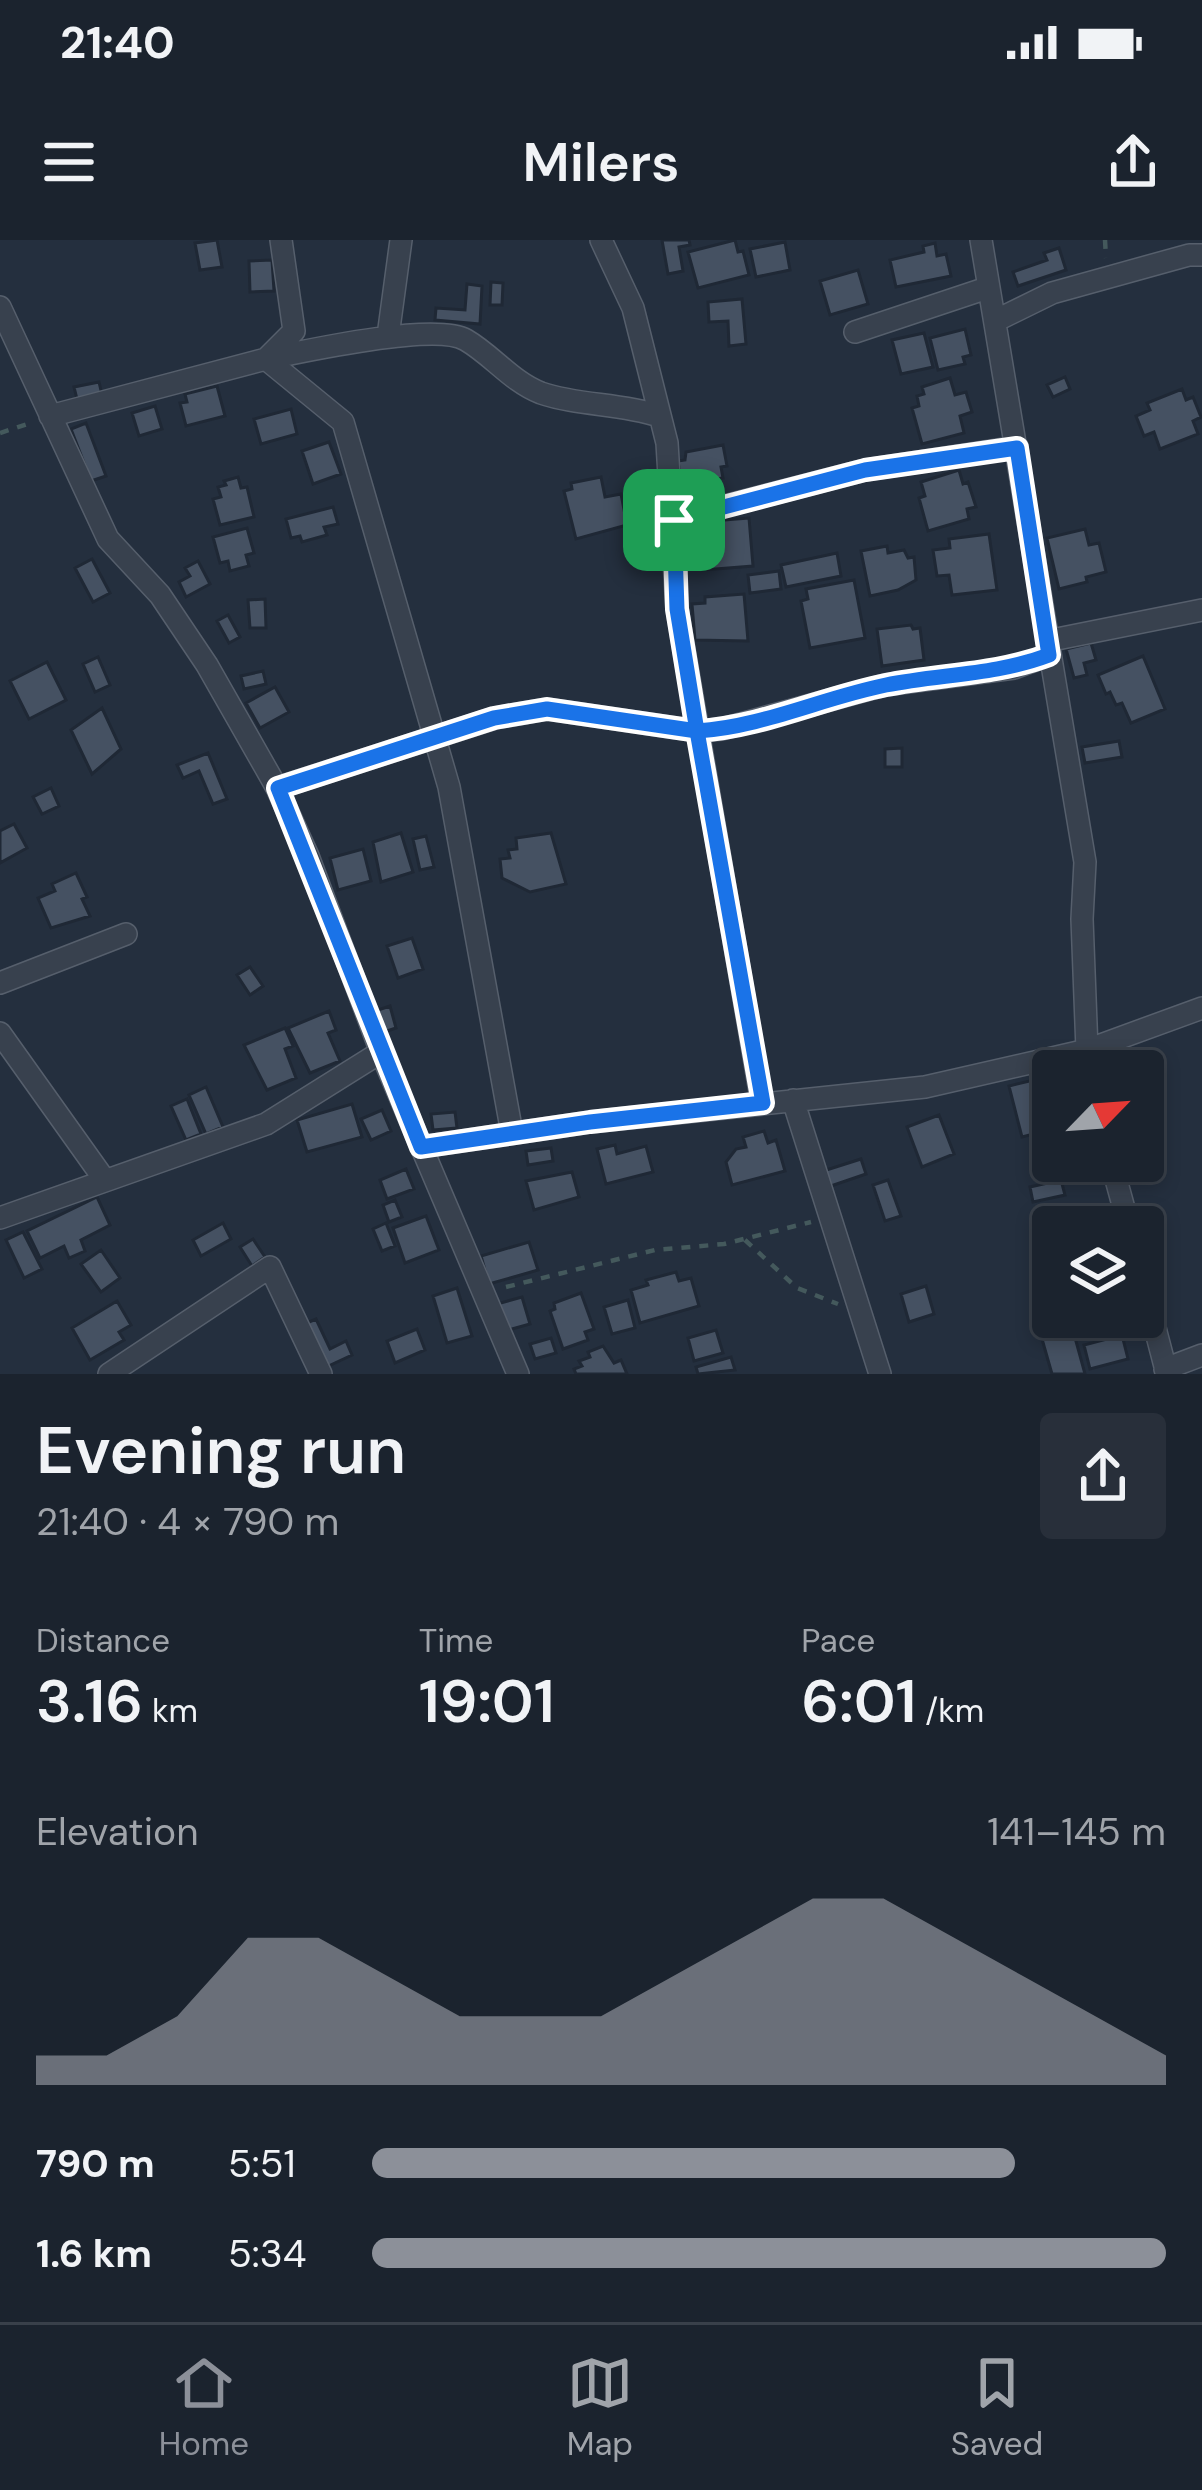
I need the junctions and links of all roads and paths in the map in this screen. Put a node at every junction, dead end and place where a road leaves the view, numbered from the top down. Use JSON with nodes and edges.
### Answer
{"nodes":[{"id":1,"x":281,"y":240,"type":"edge"},
{"id":2,"x":401,"y":240,"type":"edge"},
{"id":3,"x":601,"y":240,"type":"edge"},
{"id":4,"x":981,"y":240,"type":"edge"},
{"id":5,"x":1202,"y":255,"type":"edge"},
{"id":6,"x":987,"y":288,"type":"junction"},
{"id":7,"x":995,"y":321,"type":"junction"},
{"id":8,"x":3,"y":322,"type":"edge"},
{"id":9,"x":855,"y":332,"type":"dead end"},
{"id":10,"x":388,"y":336,"type":"junction"},
{"id":11,"x":266,"y":359,"type":"junction"},
{"id":12,"x":50,"y":416,"type":"junction"},
{"id":13,"x":658,"y":416,"type":"junction"},
{"id":14,"x":0,"y":433,"type":"edge"},
{"id":15,"x":1017,"y":448,"type":"junction"},
{"id":16,"x":674,"y":520,"type":"junction"},
{"id":17,"x":1202,"y":610,"type":"edge"},
{"id":18,"x":1048,"y":648,"type":"junction"},
{"id":19,"x":697,"y":731,"type":"junction"},
{"id":20,"x":436,"y":735,"type":"junction"},
{"id":21,"x":278,"y":788,"type":"junction"},
{"id":22,"x":126,"y":934,"type":"dead end"},
{"id":23,"x":0,"y":982,"type":"edge"},
{"id":24,"x":1202,"y":1008,"type":"edge"},
{"id":25,"x":0,"y":1033,"type":"edge"},
{"id":26,"x":1089,"y":1050,"type":"edge"},
{"id":27,"x":1111,"y":1050,"type":"edge"},
{"id":28,"x":381,"y":1052,"type":"junction"},
{"id":29,"x":1032,"y":1069,"type":"edge"},
{"id":30,"x":793,"y":1100,"type":"junction"},
{"id":31,"x":763,"y":1103,"type":"junction"},
{"id":32,"x":512,"y":1133,"type":"junction"},
{"id":33,"x":421,"y":1147,"type":"junction"},
{"id":34,"x":104,"y":1179,"type":"junction"},
{"id":35,"x":830,"y":1217,"type":"junction"},
{"id":36,"x":0,"y":1218,"type":"edge"},
{"id":37,"x":746,"y":1240,"type":"junction"},
{"id":38,"x":483,"y":1293,"type":"junction"},
{"id":39,"x":861,"y":1313,"type":"junction"},
{"id":40,"x":1157,"y":1338,"type":"edge"},
{"id":41,"x":1202,"y":1354,"type":"edge"},
{"id":42,"x":1166,"y":1372,"type":"edge"},
{"id":43,"x":109,"y":1374,"type":"edge"},
{"id":44,"x":321,"y":1374,"type":"edge"},
{"id":45,"x":518,"y":1374,"type":"edge"},
{"id":46,"x":880,"y":1374,"type":"edge"}],
"edges":[{"from":1,"to":11,"type":"street"},
{"from":2,"to":10,"type":"street"},
{"from":3,"to":13,"type":"street"},
{"from":4,"to":6,"type":"street"},
{"from":5,"to":7,"type":"street"},
{"from":6,"to":7,"type":"street"},
{"from":6,"to":9,"type":"street"},
{"from":7,"to":15,"type":"street"},
{"from":8,"to":12,"type":"street"},
{"from":10,"to":11,"type":"street"},
{"from":10,"to":13,"type":"street"},
{"from":11,"to":12,"type":"street"},
{"from":11,"to":20,"type":"street"},
{"from":12,"to":14,"type":"path"},
{"from":12,"to":21,"type":"street"},
{"from":13,"to":16,"type":"street"},
{"from":15,"to":16,"type":"street"},
{"from":15,"to":18,"type":"street"},
{"from":16,"to":19,"type":"street"},
{"from":17,"to":18,"type":"street"},
{"from":18,"to":19,"type":"street"},
{"from":18,"to":26,"type":"street"},
{"from":19,"to":20,"type":"street"},
{"from":19,"to":31,"type":"street"},
{"from":20,"to":21,"type":"street"},
{"from":20,"to":32,"type":"street"},
{"from":21,"to":28,"type":"street"},
{"from":22,"to":23,"type":"street"},
{"from":24,"to":27,"type":"street"},
{"from":25,"to":34,"type":"street"},
{"from":28,"to":33,"type":"street"},
{"from":28,"to":34,"type":"street"},
{"from":29,"to":30,"type":"street"},
{"from":30,"to":31,"type":"street"},
{"from":30,"to":35,"type":"street"},
{"from":31,"to":32,"type":"street"},
{"from":32,"to":33,"type":"street"},
{"from":33,"to":38,"type":"street"},
{"from":34,"to":36,"type":"street"},
{"from":35,"to":37,"type":"path"},
{"from":35,"to":39,"type":"street"},
{"from":37,"to":38,"type":"path"},
{"from":37,"to":39,"type":"path"},
{"from":38,"to":45,"type":"street"},
{"from":39,"to":46,"type":"street"},
{"from":40,"to":42,"type":"street"},
{"from":41,"to":42,"type":"street"},
{"from":43,"to":44,"type":"street"}]}
